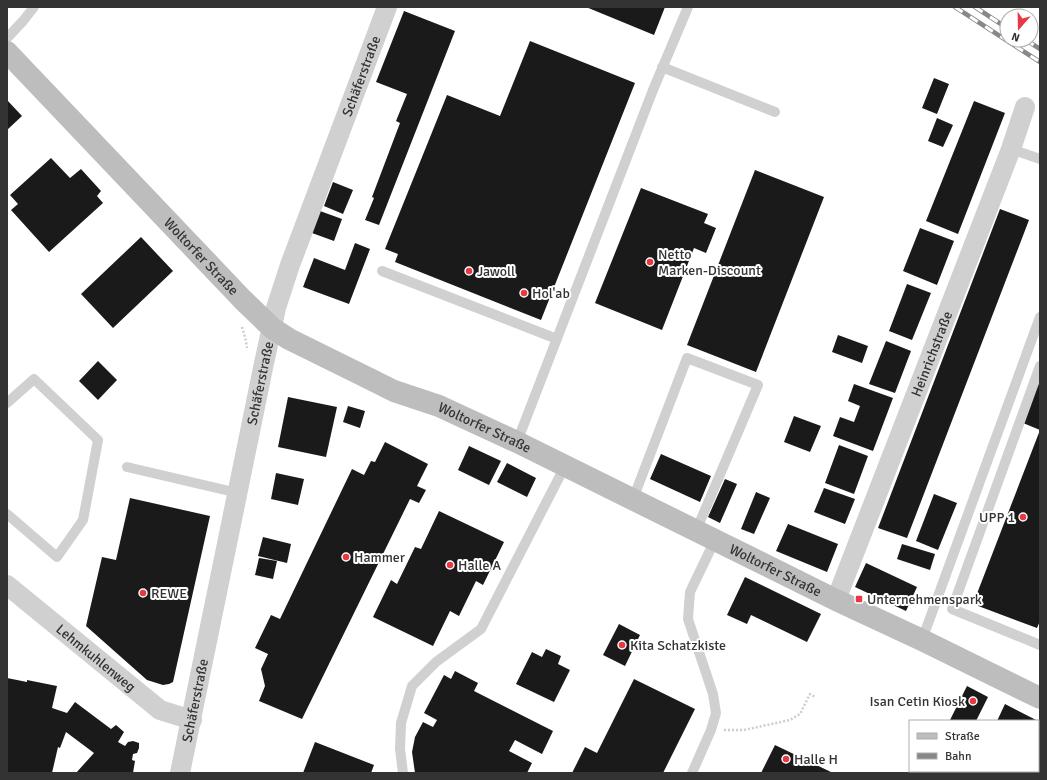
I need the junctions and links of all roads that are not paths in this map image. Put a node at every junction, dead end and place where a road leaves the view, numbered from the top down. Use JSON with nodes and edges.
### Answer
{"nodes":[{"id":1,"x":34,"y":7,"type":"edge"},
{"id":2,"x":387,"y":7,"type":"edge"},
{"id":3,"x":688,"y":7,"type":"edge"},
{"id":4,"x":7,"y":38,"type":"edge"},
{"id":5,"x":7,"y":52,"type":"edge"},
{"id":6,"x":662,"y":67,"type":"junction"},
{"id":7,"x":1025,"y":107,"type":"dead end"},
{"id":8,"x":775,"y":112,"type":"dead end"},
{"id":9,"x":1011,"y":149,"type":"junction"},
{"id":10,"x":1040,"y":159,"type":"edge"},
{"id":11,"x":382,"y":271,"type":"dead end"},
{"id":12,"x":1040,"y":317,"type":"edge"},
{"id":13,"x":272,"y":328,"type":"junction"},
{"id":14,"x":557,"y":339,"type":"junction"},
{"id":15,"x":1040,"y":366,"type":"edge"},
{"id":16,"x":7,"y":403,"type":"edge"},
{"id":17,"x":517,"y":442,"type":"junction"},
{"id":18,"x":565,"y":466,"type":"junction"},
{"id":19,"x":127,"y":467,"type":"dead end"},
{"id":20,"x":238,"y":493,"type":"junction"},
{"id":21,"x":633,"y":499,"type":"junction"},
{"id":22,"x":7,"y":514,"type":"edge"},
{"id":23,"x":705,"y":536,"type":"junction"},
{"id":24,"x":7,"y":585,"type":"edge"},
{"id":25,"x":836,"y":600,"type":"junction"},
{"id":26,"x":922,"y":640,"type":"junction"},
{"id":27,"x":1040,"y":645,"type":"edge"},
{"id":28,"x":1040,"y":698,"type":"edge"},
{"id":29,"x":192,"y":720,"type":"junction"},
{"id":30,"x":180,"y":773,"type":"edge"},
{"id":31,"x":403,"y":773,"type":"edge"},
{"id":32,"x":692,"y":773,"type":"edge"}],
"edges":[{"from":1,"to":4,"type":"lane"},
{"from":2,"to":13,"type":"street","name":"Schäferstraße"},
{"from":3,"to":6,"type":"lane"},
{"from":5,"to":13,"type":"street","name":"Woltorfer Straße"},
{"from":6,"to":8,"type":"lane"},
{"from":6,"to":14,"type":"lane"},
{"from":7,"to":9,"type":"street","name":"Heinrichstraße"},
{"from":9,"to":10,"type":"lane"},
{"from":9,"to":25,"type":"street","name":"Heinrichstraße"},
{"from":11,"to":14,"type":"lane"},
{"from":12,"to":26,"type":"lane"},
{"from":13,"to":17,"type":"street","name":"Woltorfer Straße"},
{"from":13,"to":20,"type":"street","name":"Schäferstraße"},
{"from":14,"to":17,"type":"lane"},
{"from":15,"to":27,"type":"lane"},
{"from":16,"to":22,"type":"lane"},
{"from":17,"to":18,"type":"street","name":"Woltorfer Straße"},
{"from":18,"to":21,"type":"street","name":"Woltorfer Straße"},
{"from":18,"to":31,"type":"lane"},
{"from":19,"to":20,"type":"lane"},
{"from":20,"to":29,"type":"street","name":"Schäferstraße"},
{"from":21,"to":23,"type":"street","name":"Woltorfer Straße"},
{"from":21,"to":23,"type":"lane"},
{"from":23,"to":25,"type":"street","name":"Woltorfer Straße"},
{"from":23,"to":32,"type":"lane"},
{"from":24,"to":29,"type":"street","name":"Lehmkuhlenweg"},
{"from":25,"to":26,"type":"street","name":"Woltorfer Straße"},
{"from":26,"to":28,"type":"street","name":"Woltorfer Straße"},
{"from":29,"to":30,"type":"street","name":"Schäferstraße"}]}
